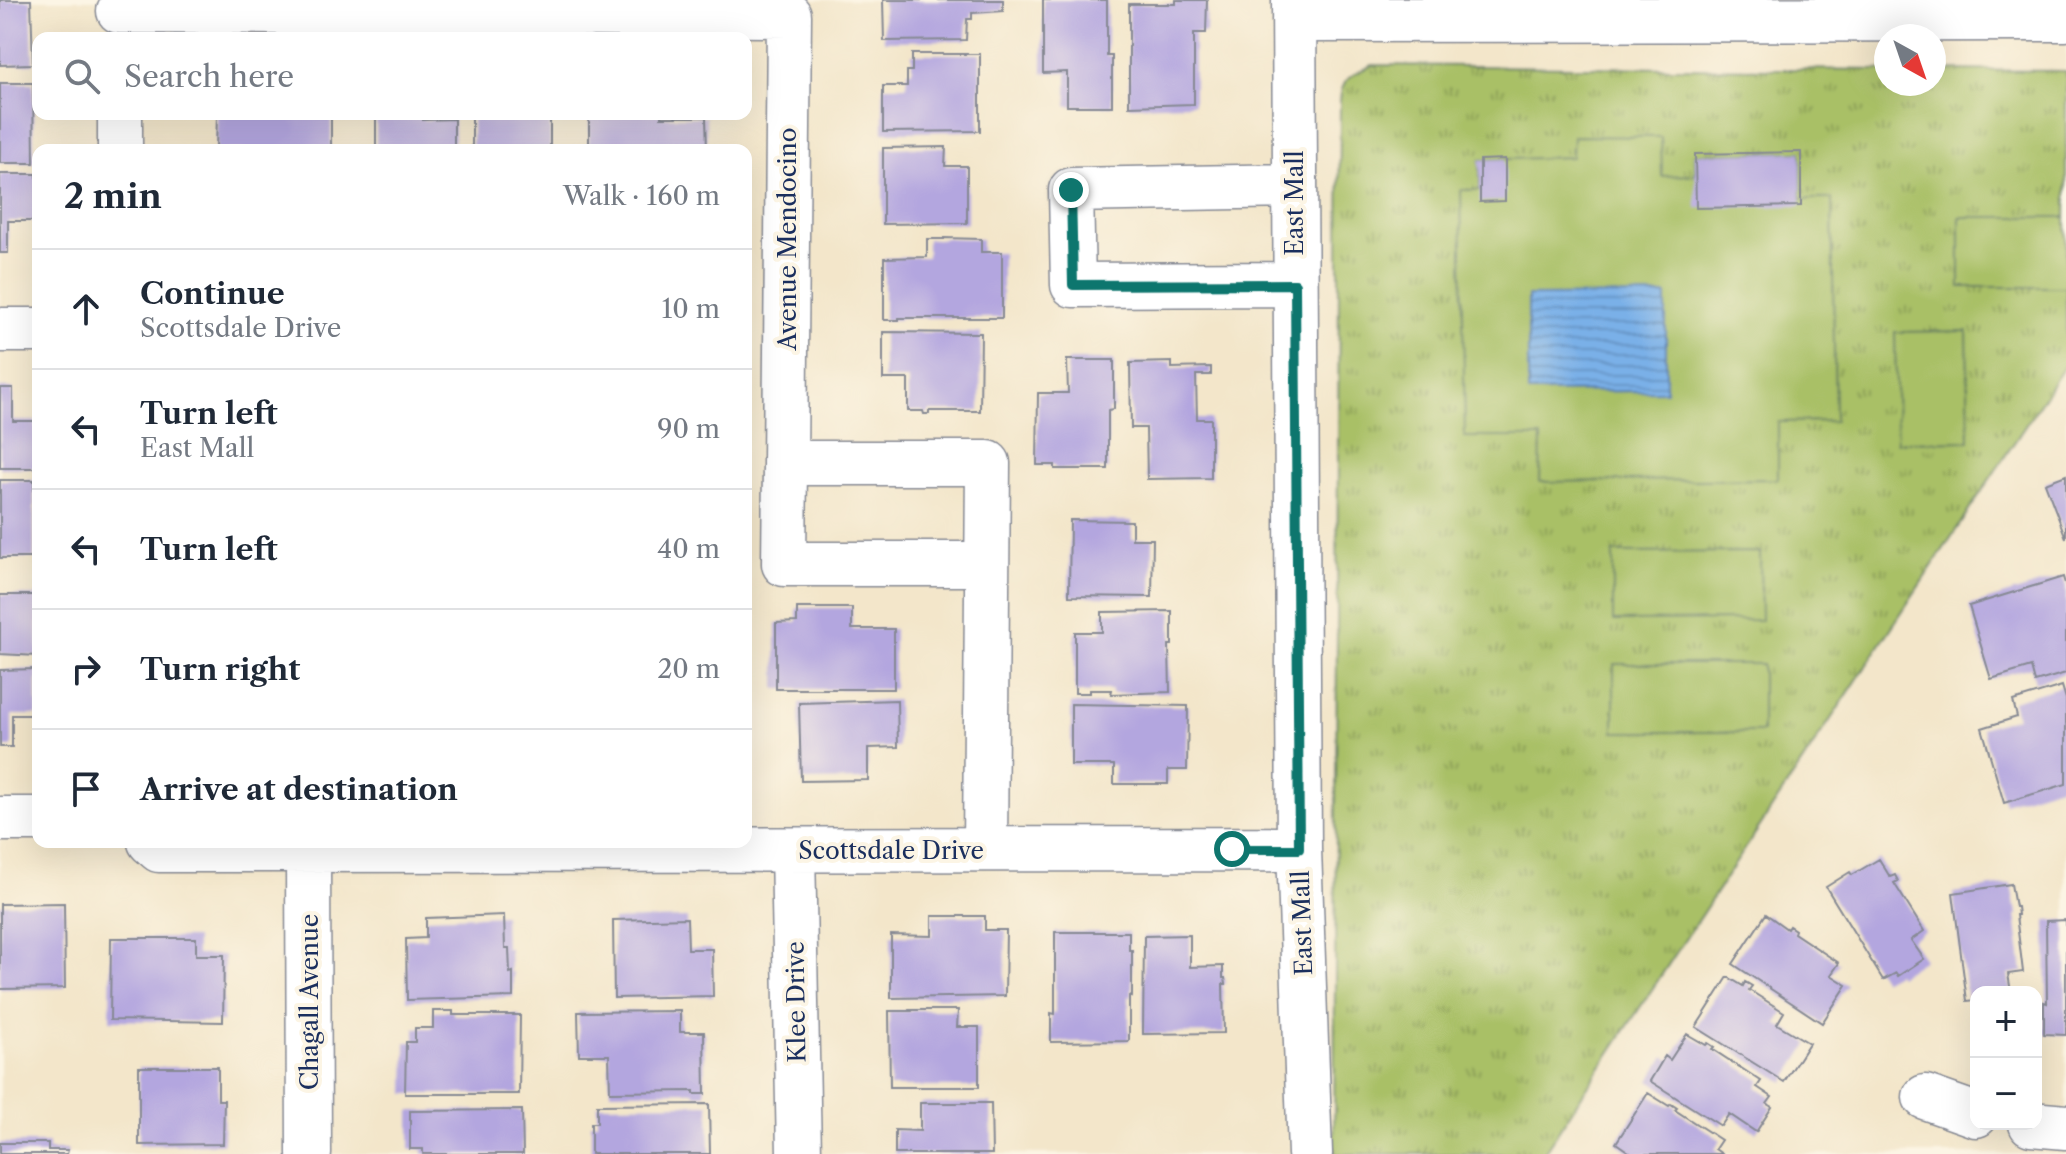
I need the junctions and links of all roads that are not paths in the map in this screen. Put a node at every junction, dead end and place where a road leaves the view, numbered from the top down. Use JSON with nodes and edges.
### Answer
{"nodes":[{"id":1,"x":617,"y":7,"type":"edge"},
{"id":2,"x":1640,"y":7,"type":"edge"},
{"id":3,"x":715,"y":8,"type":"edge"},
{"id":4,"x":1294,"y":10,"type":"edge"},
{"id":5,"x":1959,"y":10,"type":"edge"},
{"id":6,"x":119,"y":16,"type":"edge"},
{"id":7,"x":2066,"y":19,"type":"edge"},
{"id":8,"x":120,"y":120,"type":"edge"},
{"id":9,"x":120,"y":144,"type":"edge"},
{"id":10,"x":1294,"y":186,"type":"junction"},
{"id":11,"x":1295,"y":284,"type":"junction"},
{"id":12,"x":0,"y":330,"type":"edge"},
{"id":13,"x":32,"y":330,"type":"edge"},
{"id":14,"x":785,"y":463,"type":"junction"},
{"id":15,"x":987,"y":564,"type":"junction"},
{"id":16,"x":0,"y":819,"type":"edge"},
{"id":17,"x":32,"y":819,"type":"edge"},
{"id":18,"x":157,"y":848,"type":"edge"},
{"id":19,"x":370,"y":848,"type":"edge"},
{"id":20,"x":652,"y":848,"type":"edge"},
{"id":21,"x":985,"y":849,"type":"junction"},
{"id":22,"x":1299,"y":849,"type":"junction"},
{"id":23,"x":793,"y":850,"type":"junction"},
{"id":24,"x":308,"y":851,"type":"junction"},
{"id":25,"x":1925,"y":1097,"type":"dead end"},
{"id":26,"x":1970,"y":1113,"type":"edge"},
{"id":27,"x":2042,"y":1125,"type":"edge"},
{"id":28,"x":2066,"y":1127,"type":"edge"},
{"id":29,"x":309,"y":1154,"type":"edge"},
{"id":30,"x":799,"y":1154,"type":"edge"},
{"id":31,"x":1310,"y":1154,"type":"edge"}],
"edges":[{"from":1,"to":3,"type":"street"},
{"from":1,"to":6,"type":"street"},
{"from":2,"to":4,"type":"street"},
{"from":2,"to":5,"type":"street"},
{"from":3,"to":14,"type":"street","name":"Avenue Mendocino"},
{"from":4,"to":10,"type":"street","name":"East Mall"},
{"from":5,"to":7,"type":"street"},
{"from":8,"to":9,"type":"street"},
{"from":10,"to":11,"type":"street","name":"East Mall"},
{"from":10,"to":11,"type":"street"},
{"from":11,"to":22,"type":"street","name":"East Mall"},
{"from":12,"to":13,"type":"street"},
{"from":14,"to":15,"type":"street"},
{"from":14,"to":15,"type":"street","name":"Avenue Mendocino"},
{"from":15,"to":21,"type":"street"},
{"from":16,"to":17,"type":"street"},
{"from":18,"to":24,"type":"street","name":"Scottsdale Drive"},
{"from":19,"to":24,"type":"street","name":"Scottsdale Drive"},
{"from":20,"to":23,"type":"street","name":"Scottsdale Drive"},
{"from":21,"to":22,"type":"street","name":"Scottsdale Drive"},
{"from":21,"to":23,"type":"street","name":"Scottsdale Drive"},
{"from":22,"to":31,"type":"street","name":"East Mall"},
{"from":23,"to":30,"type":"street","name":"Klee Drive"},
{"from":24,"to":29,"type":"street","name":"Chagall Avenue"},
{"from":25,"to":26,"type":"street"},
{"from":27,"to":28,"type":"street"}]}
